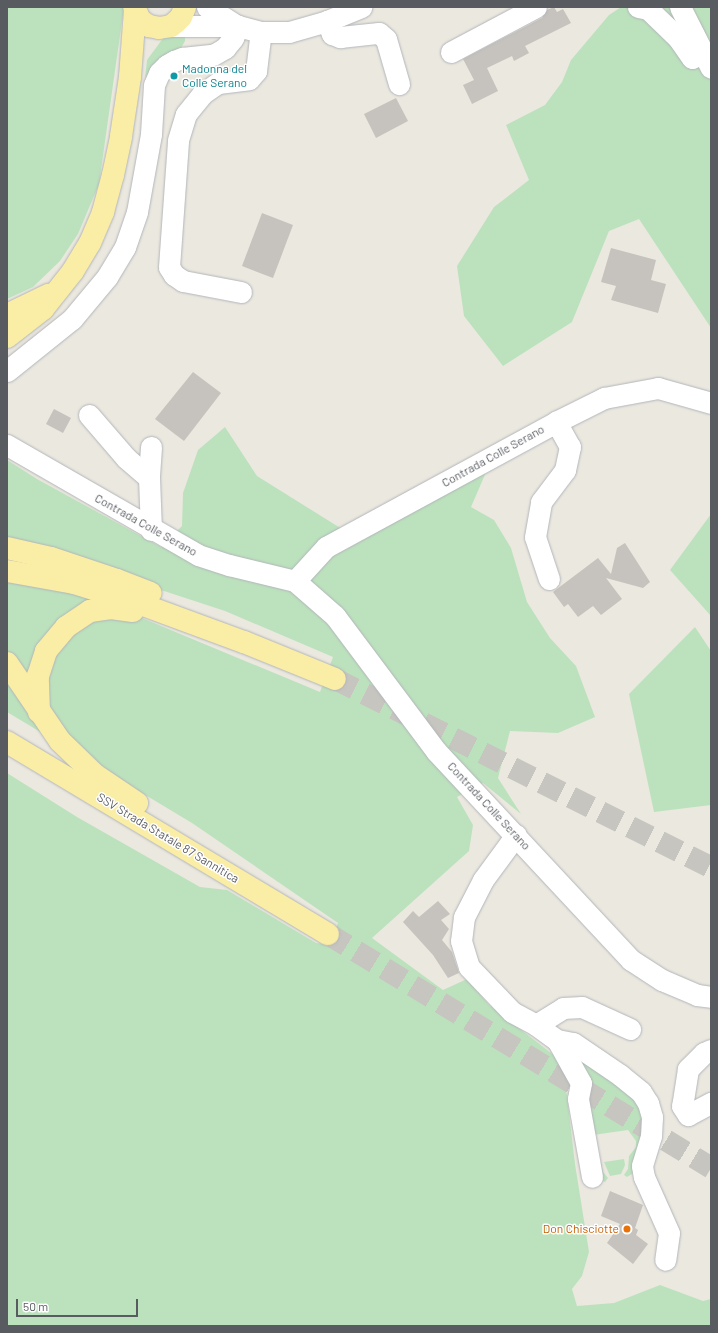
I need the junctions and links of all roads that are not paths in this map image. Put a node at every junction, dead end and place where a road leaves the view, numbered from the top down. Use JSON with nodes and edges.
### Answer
{"nodes":[{"id":1,"x":185,"y":7,"type":"edge"},
{"id":2,"x":361,"y":7,"type":"edge"},
{"id":3,"x":536,"y":7,"type":"edge"},
{"id":4,"x":638,"y":7,"type":"edge"},
{"id":5,"x":680,"y":7,"type":"edge"},
{"id":6,"x":135,"y":9,"type":"edge"},
{"id":7,"x":205,"y":16,"type":"edge"},
{"id":8,"x":328,"y":21,"type":"junction"},
{"id":9,"x":238,"y":26,"type":"junction"},
{"id":10,"x":165,"y":27,"type":"junction"},
{"id":11,"x":260,"y":32,"type":"junction"},
{"id":12,"x":450,"y":52,"type":"dead end"},
{"id":13,"x":182,"y":58,"type":"junction"},
{"id":14,"x":707,"y":60,"type":"edge"},
{"id":15,"x":130,"y":76,"type":"junction"},
{"id":16,"x":399,"y":84,"type":"dead end"},
{"id":17,"x":56,"y":291,"type":"junction"},
{"id":18,"x":241,"y":292,"type":"dead end"},
{"id":19,"x":7,"y":315,"type":"edge"},
{"id":20,"x":7,"y":337,"type":"edge"},
{"id":21,"x":7,"y":371,"type":"edge"},
{"id":22,"x":711,"y":403,"type":"edge"},
{"id":23,"x":89,"y":415,"type":"dead end"},
{"id":24,"x":556,"y":422,"type":"junction"},
{"id":25,"x":7,"y":445,"type":"edge"},
{"id":26,"x":151,"y":447,"type":"dead end"},
{"id":27,"x":149,"y":478,"type":"junction"},
{"id":28,"x":151,"y":530,"type":"junction"},
{"id":29,"x":7,"y":548,"type":"edge"},
{"id":30,"x":7,"y":571,"type":"edge"},
{"id":31,"x":549,"y":579,"type":"dead end"},
{"id":32,"x":295,"y":581,"type":"junction"},
{"id":33,"x":244,"y":642,"type":"junction"},
{"id":34,"x":7,"y":663,"type":"edge"},
{"id":35,"x":335,"y":679,"type":"tunnel mouth"},
{"id":36,"x":39,"y":712,"type":"junction"},
{"id":37,"x":7,"y":742,"type":"edge"},
{"id":38,"x":7,"y":759,"type":"edge"},
{"id":39,"x":138,"y":819,"type":"junction"},
{"id":40,"x":516,"y":835,"type":"junction"},
{"id":41,"x":222,"y":871,"type":"junction"},
{"id":42,"x":328,"y":934,"type":"tunnel mouth"},
{"id":43,"x":711,"y":997,"type":"edge"},
{"id":44,"x":536,"y":1025,"type":"junction"},
{"id":45,"x":630,"y":1028,"type":"dead end"},
{"id":46,"x":557,"y":1040,"type":"junction"},
{"id":47,"x":711,"y":1050,"type":"edge"},
{"id":48,"x":711,"y":1103,"type":"edge"},
{"id":49,"x":592,"y":1177,"type":"dead end"},
{"id":50,"x":665,"y":1260,"type":"dead end"}],
"edges":[{"from":1,"to":10,"type":"main road"},
{"from":2,"to":8,"type":"street"},
{"from":3,"to":12,"type":"street"},
{"from":4,"to":14,"type":"street"},
{"from":5,"to":14,"type":"street"},
{"from":6,"to":10,"type":"main road"},
{"from":6,"to":15,"type":"main road"},
{"from":7,"to":9,"type":"street"},
{"from":7,"to":10,"type":"street"},
{"from":7,"to":13,"type":"street"},
{"from":8,"to":11,"type":"street"},
{"from":8,"to":16,"type":"street"},
{"from":9,"to":11,"type":"street"},
{"from":9,"to":13,"type":"street"},
{"from":10,"to":15,"type":"main road"},
{"from":11,"to":18,"type":"street"},
{"from":13,"to":21,"type":"street"},
{"from":15,"to":17,"type":"main road"},
{"from":17,"to":19,"type":"main road"},
{"from":17,"to":20,"type":"main road"},
{"from":22,"to":24,"type":"street","name":"Contrada Colle Serano"},
{"from":23,"to":27,"type":"street"},
{"from":24,"to":31,"type":"street"},
{"from":24,"to":32,"type":"street","name":"Contrada Colle Serano"},
{"from":25,"to":28,"type":"street","name":"Contrada Colle Serano"},
{"from":26,"to":27,"type":"street"},
{"from":27,"to":28,"type":"street"},
{"from":28,"to":32,"type":"street","name":"Contrada Colle Serano"},
{"from":29,"to":33,"type":"main road"},
{"from":30,"to":33,"type":"main road"},
{"from":32,"to":40,"type":"street","name":"Contrada Colle Serano"},
{"from":33,"to":35,"type":"main road"},
{"from":33,"to":36,"type":"main road"},
{"from":34,"to":36,"type":"main road"},
{"from":36,"to":41,"type":"main road"},
{"from":37,"to":39,"type":"main road","name":"SSV Strada Statale 87 Sannitica"},
{"from":38,"to":39,"type":"main road"},
{"from":39,"to":41,"type":"main road","name":"SSV Strada Statale 87 Sannitica"},
{"from":40,"to":43,"type":"street","name":"Contrada Colle Serano"},
{"from":40,"to":44,"type":"street"},
{"from":41,"to":42,"type":"main road","name":"SSV Strada Statale 87 Sannitica"},
{"from":44,"to":45,"type":"street"},
{"from":44,"to":46,"type":"street"},
{"from":46,"to":49,"type":"street"},
{"from":46,"to":50,"type":"street"},
{"from":47,"to":48,"type":"street"}]}
